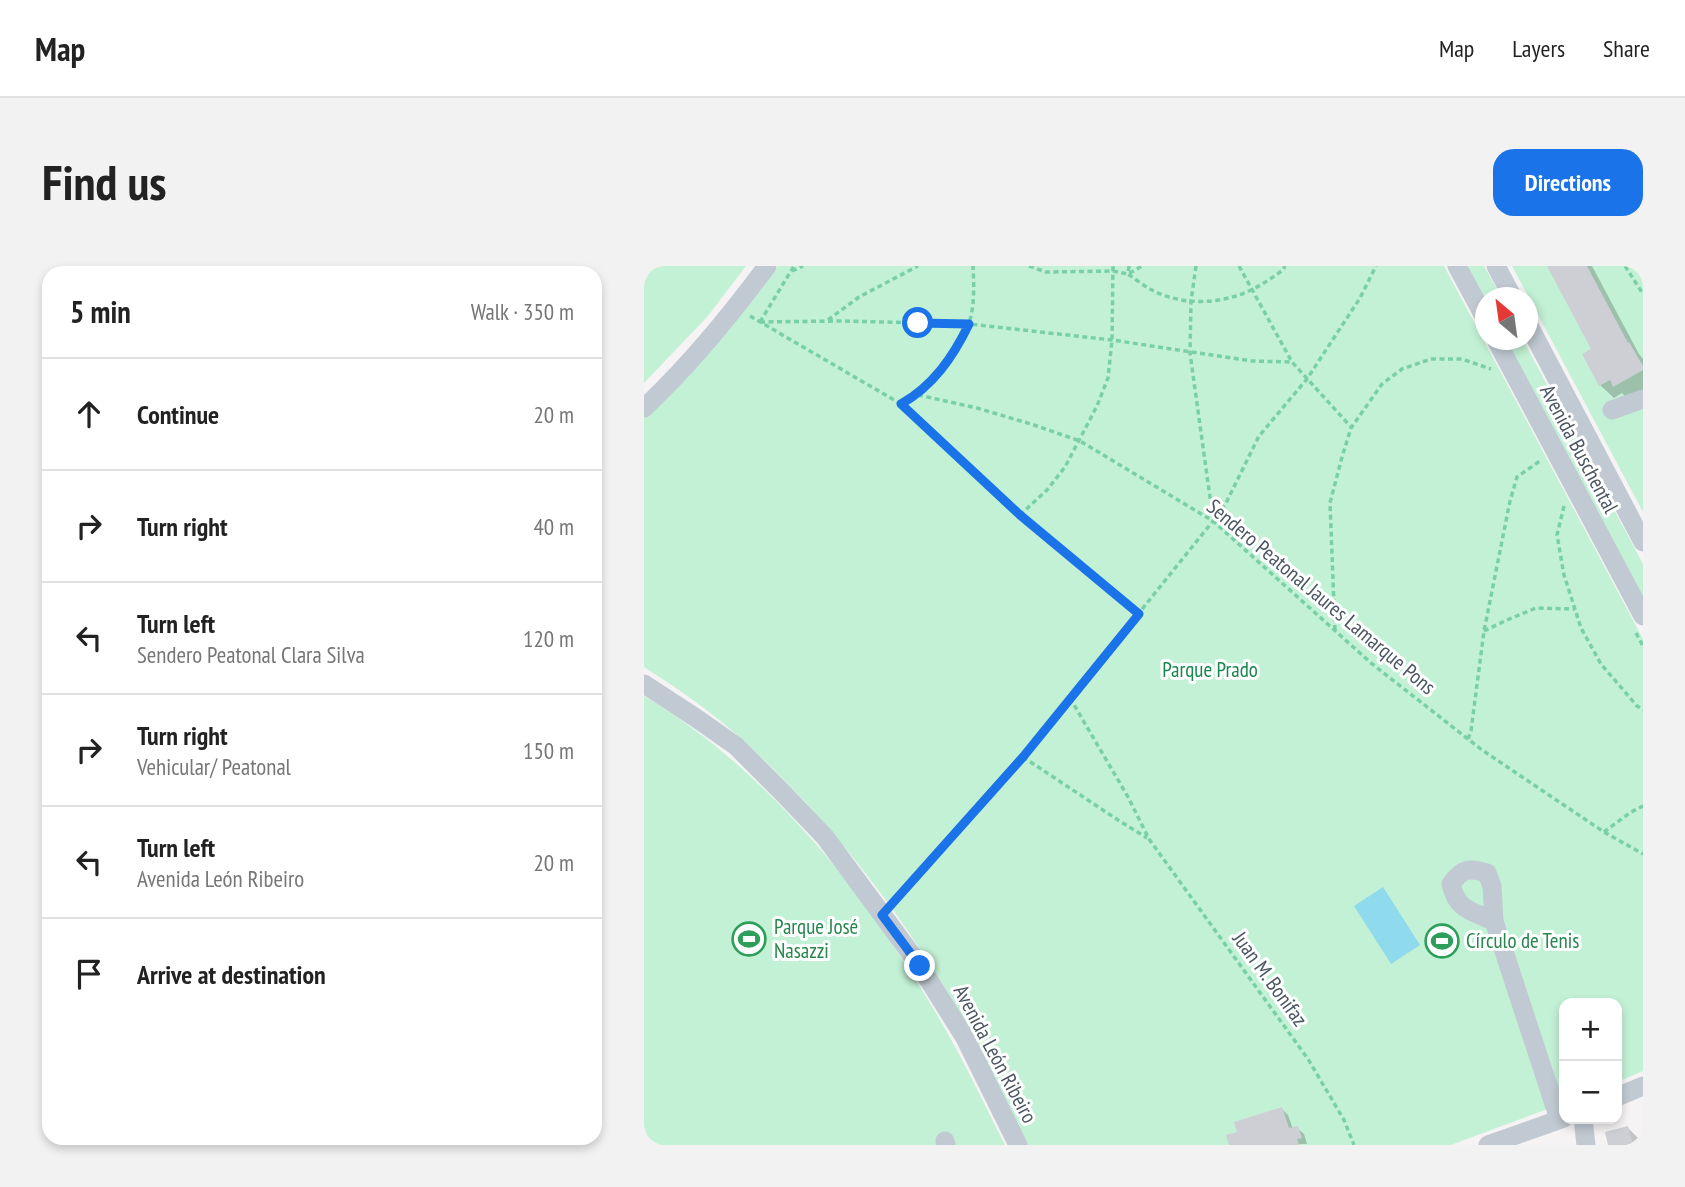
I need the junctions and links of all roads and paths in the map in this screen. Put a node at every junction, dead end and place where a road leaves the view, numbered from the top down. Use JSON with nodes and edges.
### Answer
{"nodes":[{"id":1,"x":767,"y":266,"type":"edge"},
{"id":2,"x":794,"y":266,"type":"edge"},
{"id":3,"x":803,"y":266,"type":"edge"},
{"id":4,"x":918,"y":266,"type":"edge"},
{"id":5,"x":973,"y":266,"type":"edge"},
{"id":6,"x":1029,"y":266,"type":"edge"},
{"id":7,"x":1129,"y":266,"type":"edge"},
{"id":8,"x":1142,"y":266,"type":"edge"},
{"id":9,"x":1196,"y":266,"type":"edge"},
{"id":10,"x":1239,"y":266,"type":"edge"},
{"id":11,"x":1285,"y":266,"type":"edge"},
{"id":12,"x":1376,"y":266,"type":"edge"},
{"id":13,"x":1457,"y":266,"type":"edge"},
{"id":14,"x":1496,"y":266,"type":"edge"},
{"id":15,"x":1625,"y":266,"type":"edge"},
{"id":16,"x":1113,"y":268,"type":"edge"},
{"id":17,"x":790,"y":272,"type":"junction"},
{"id":18,"x":1128,"y":274,"type":"junction"},
{"id":19,"x":1507,"y":287,"type":"edge"},
{"id":20,"x":1252,"y":290,"type":"junction"},
{"id":21,"x":1643,"y":294,"type":"edge"},
{"id":22,"x":1191,"y":300,"type":"junction"},
{"id":23,"x":1475,"y":300,"type":"edge"},
{"id":24,"x":736,"y":307,"type":"junction"},
{"id":25,"x":827,"y":321,"type":"junction"},
{"id":26,"x":760,"y":322,"type":"junction"},
{"id":27,"x":969,"y":324,"type":"junction"},
{"id":28,"x":1112,"y":340,"type":"junction"},
{"id":29,"x":1538,"y":343,"type":"edge"},
{"id":30,"x":1501,"y":350,"type":"edge"},
{"id":31,"x":1190,"y":353,"type":"junction"},
{"id":32,"x":1292,"y":362,"type":"junction"},
{"id":33,"x":1493,"y":369,"type":"dead end"},
{"id":34,"x":1307,"y":379,"type":"junction"},
{"id":35,"x":918,"y":395,"type":"junction"},
{"id":36,"x":1643,"y":398,"type":"edge"},
{"id":37,"x":901,"y":404,"type":"junction"},
{"id":38,"x":644,"y":408,"type":"edge"},
{"id":39,"x":1612,"y":410,"type":"dead end"},
{"id":40,"x":1351,"y":428,"type":"junction"},
{"id":41,"x":1080,"y":441,"type":"junction"},
{"id":42,"x":1541,"y":460,"type":"dead end"},
{"id":43,"x":1565,"y":501,"type":"dead end"},
{"id":44,"x":1020,"y":515,"type":"junction"},
{"id":45,"x":1213,"y":521,"type":"junction"},
{"id":46,"x":1643,"y":542,"type":"edge"},
{"id":47,"x":1575,"y":609,"type":"junction"},
{"id":48,"x":1139,"y":614,"type":"junction"},
{"id":49,"x":1643,"y":616,"type":"edge"},
{"id":50,"x":1335,"y":630,"type":"junction"},
{"id":51,"x":1484,"y":631,"type":"junction"},
{"id":52,"x":644,"y":684,"type":"edge"},
{"id":53,"x":1070,"y":698,"type":"junction"},
{"id":54,"x":1643,"y":710,"type":"edge"},
{"id":55,"x":1468,"y":739,"type":"junction"},
{"id":56,"x":1023,"y":757,"type":"junction"},
{"id":57,"x":1643,"y":806,"type":"edge"},
{"id":58,"x":1604,"y":832,"type":"junction"},
{"id":59,"x":1149,"y":839,"type":"junction"},
{"id":60,"x":1643,"y":854,"type":"edge"},
{"id":61,"x":882,"y":915,"type":"junction"},
{"id":62,"x":1494,"y":921,"type":"dead end"},
{"id":63,"x":1643,"y":1086,"type":"edge"},
{"id":64,"x":1622,"y":1095,"type":"edge"},
{"id":65,"x":1559,"y":1110,"type":"edge"},
{"id":66,"x":1559,"y":1120,"type":"edge"},
{"id":67,"x":1584,"y":1124,"type":"edge"},
{"id":68,"x":1018,"y":1145,"type":"edge"},
{"id":69,"x":1354,"y":1145,"type":"edge"},
{"id":70,"x":1488,"y":1145,"type":"edge"},
{"id":71,"x":1586,"y":1145,"type":"edge"}],
"edges":[{"from":1,"to":24,"type":"street"},
{"from":2,"to":17,"type":"path"},
{"from":3,"to":17,"type":"path"},
{"from":4,"to":25,"type":"path"},
{"from":5,"to":27,"type":"path"},
{"from":6,"to":16,"type":"path"},
{"from":7,"to":18,"type":"path"},
{"from":8,"to":18,"type":"path"},
{"from":9,"to":22,"type":"path"},
{"from":10,"to":20,"type":"path"},
{"from":11,"to":20,"type":"path"},
{"from":12,"to":34,"type":"path"},
{"from":13,"to":23,"type":"street"},
{"from":14,"to":19,"type":"street"},
{"from":15,"to":21,"type":"path"},
{"from":16,"to":18,"type":"path"},
{"from":16,"to":28,"type":"path"},
{"from":17,"to":26,"type":"path"},
{"from":18,"to":22,"type":"path"},
{"from":20,"to":22,"type":"path"},
{"from":20,"to":32,"type":"path"},
{"from":22,"to":31,"type":"path"},
{"from":24,"to":26,"type":"path"},
{"from":24,"to":38,"type":"street"},
{"from":25,"to":26,"type":"path"},
{"from":25,"to":27,"type":"path"},
{"from":26,"to":37,"type":"path"},
{"from":27,"to":28,"type":"path"},
{"from":27,"to":35,"type":"path"},
{"from":28,"to":31,"type":"path"},
{"from":28,"to":41,"type":"path"},
{"from":29,"to":46,"type":"street","name":"Avenida Buschental"},
{"from":30,"to":49,"type":"street","name":"Avenida Buschental"},
{"from":31,"to":32,"type":"path"},
{"from":31,"to":45,"type":"path"},
{"from":32,"to":34,"type":"path"},
{"from":33,"to":40,"type":"path"},
{"from":34,"to":40,"type":"path"},
{"from":34,"to":45,"type":"path"},
{"from":35,"to":37,"type":"path"},
{"from":35,"to":41,"type":"path","name":"Sendero Peatonal Jaures Lamarque Pons"},
{"from":36,"to":39,"type":"street"},
{"from":37,"to":44,"type":"path"},
{"from":40,"to":50,"type":"path"},
{"from":41,"to":44,"type":"path"},
{"from":41,"to":45,"type":"path","name":"Sendero Peatonal Jaures Lamarque Pons"},
{"from":42,"to":51,"type":"path"},
{"from":43,"to":47,"type":"path"},
{"from":44,"to":48,"type":"path"},
{"from":45,"to":48,"type":"path"},
{"from":45,"to":50,"type":"path","name":"Sendero Peatonal Jaures Lamarque Pons"},
{"from":47,"to":51,"type":"path"},
{"from":47,"to":54,"type":"path"},
{"from":48,"to":53,"type":"path"},
{"from":50,"to":55,"type":"path","name":"Sendero Peatonal Jaures Lamarque Pons"},
{"from":51,"to":55,"type":"path"},
{"from":52,"to":61,"type":"street","name":"Avenida León Ribeiro"},
{"from":53,"to":56,"type":"path"},
{"from":53,"to":59,"type":"path","name":"Juan M. Bonifaz"},
{"from":55,"to":58,"type":"path","name":"Sendero Peatonal Jaures Lamarque Pons"},
{"from":56,"to":59,"type":"path","name":"Juan M. Bonifaz"},
{"from":56,"to":61,"type":"path"},
{"from":57,"to":58,"type":"path"},
{"from":58,"to":60,"type":"path","name":"Sendero Peatonal Jaures Lamarque Pons"},
{"from":59,"to":69,"type":"path","name":"Juan M. Bonifaz"},
{"from":61,"to":68,"type":"street","name":"Avenida León Ribeiro"},
{"from":62,"to":65,"type":"street"},
{"from":63,"to":64,"type":"street"},
{"from":66,"to":70,"type":"street"},
{"from":67,"to":71,"type":"street"}]}
